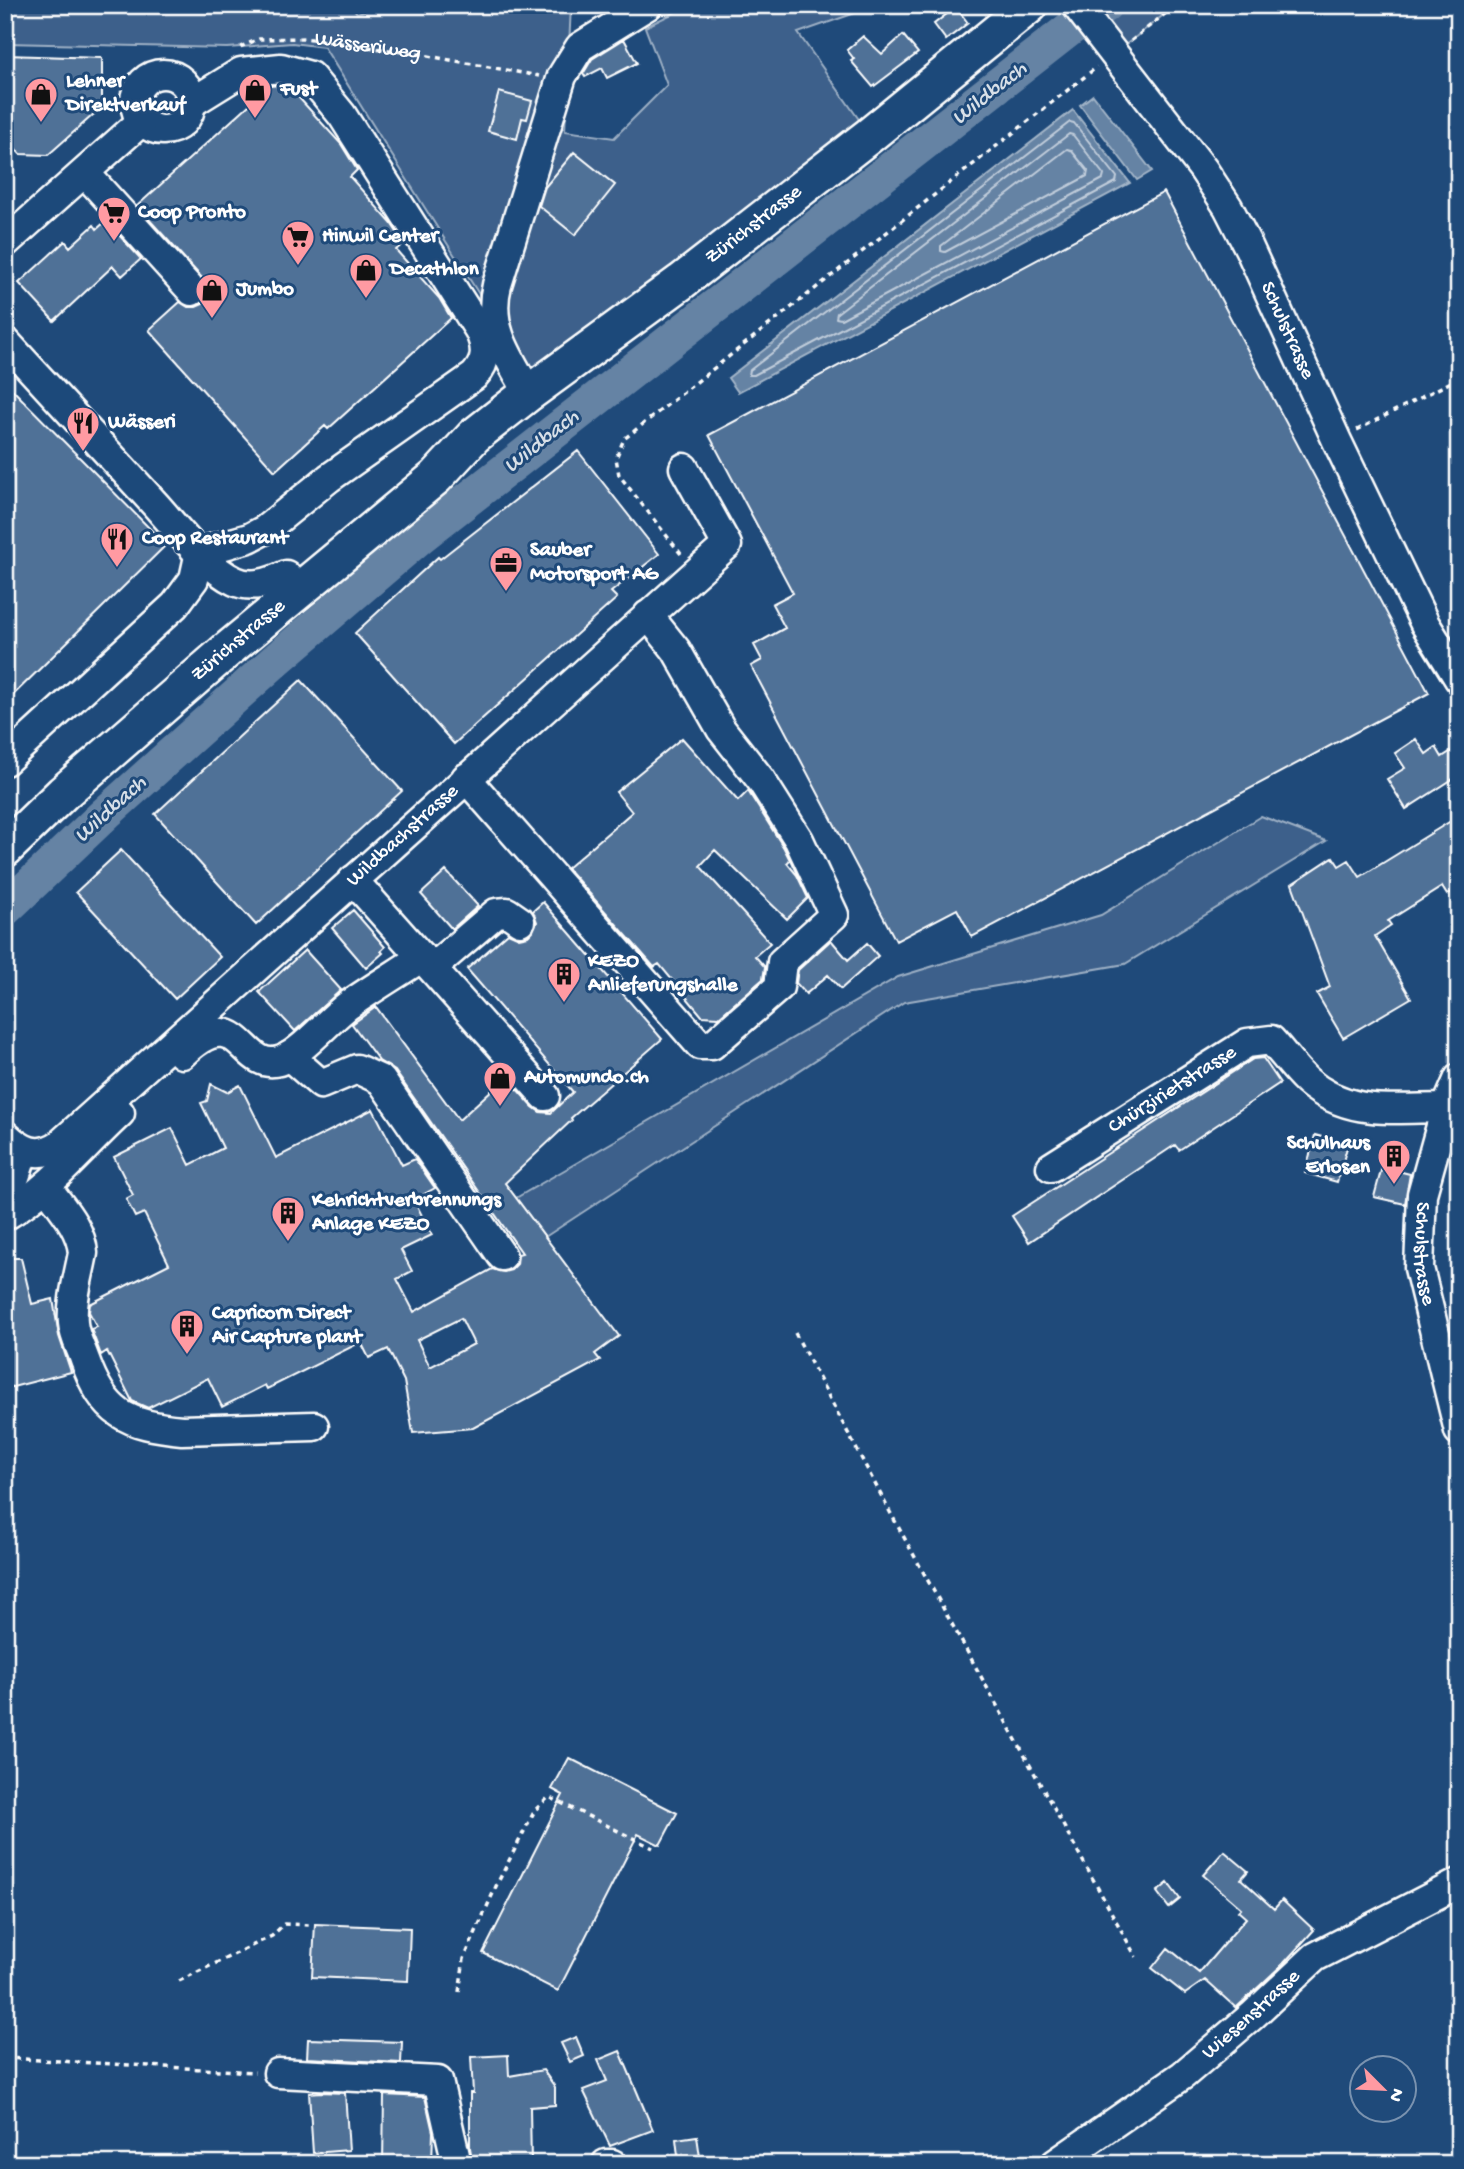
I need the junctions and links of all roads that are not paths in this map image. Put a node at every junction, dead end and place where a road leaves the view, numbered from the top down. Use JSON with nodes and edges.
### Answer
{"nodes":[{"id":1,"x":648,"y":5,"type":"edge"},
{"id":2,"x":1030,"y":5,"type":"edge"},
{"id":3,"x":1083,"y":14,"type":"edge"},
{"id":4,"x":191,"y":103,"type":"junction"},
{"id":5,"x":142,"y":121,"type":"junction"},
{"id":6,"x":85,"y":173,"type":"junction"},
{"id":7,"x":5,"y":243,"type":"edge"},
{"id":8,"x":192,"y":290,"type":"dead end"},
{"id":9,"x":5,"y":341,"type":"edge"},
{"id":10,"x":530,"y":393,"type":"junction"},
{"id":11,"x":474,"y":436,"type":"junction"},
{"id":12,"x":684,"y":468,"type":"dead end"},
{"id":13,"x":200,"y":552,"type":"junction"},
{"id":14,"x":286,"y":575,"type":"junction"},
{"id":15,"x":648,"y":615,"type":"junction"},
{"id":16,"x":1459,"y":679,"type":"edge"},
{"id":17,"x":5,"y":761,"type":"edge"},
{"id":18,"x":466,"y":778,"type":"junction"},
{"id":19,"x":5,"y":816,"type":"edge"},
{"id":20,"x":5,"y":849,"type":"edge"},
{"id":21,"x":353,"y":880,"type":"junction"},
{"id":22,"x":520,"y":921,"type":"dead end"},
{"id":23,"x":427,"y":963,"type":"junction"},
{"id":24,"x":289,"y":1056,"type":"junction"},
{"id":25,"x":1459,"y":1078,"type":"edge"},
{"id":26,"x":545,"y":1096,"type":"dead end"},
{"id":27,"x":1446,"y":1108,"type":"junction"},
{"id":28,"x":15,"y":1143,"type":"edge"},
{"id":29,"x":1051,"y":1167,"type":"dead end"},
{"id":30,"x":21,"y":1199,"type":"edge"},
{"id":31,"x":5,"y":1230,"type":"edge"},
{"id":32,"x":502,"y":1256,"type":"dead end"},
{"id":33,"x":314,"y":1426,"type":"dead end"},
{"id":34,"x":1459,"y":1431,"type":"edge"},
{"id":35,"x":1459,"y":1883,"type":"edge"},
{"id":36,"x":278,"y":2073,"type":"road end"},
{"id":37,"x":457,"y":2164,"type":"edge"},
{"id":38,"x":1055,"y":2164,"type":"edge"}],
"edges":[{"from":1,"to":10,"type":"street"},
{"from":2,"to":10,"type":"main road","name":"Zürichstrasse"},
{"from":3,"to":16,"type":"street","name":"Schulstrasse"},
{"from":4,"to":5,"type":"street"},
{"from":4,"to":5,"type":"street"},
{"from":4,"to":13,"type":"street"},
{"from":5,"to":6,"type":"street"},
{"from":6,"to":7,"type":"street"},
{"from":6,"to":8,"type":"street"},
{"from":9,"to":13,"type":"street"},
{"from":10,"to":11,"type":"main road","name":"Zürichstrasse"},
{"from":11,"to":14,"type":"main road","name":"Zürichstrasse"},
{"from":11,"to":20,"type":"main road","name":"Zürichstrasse"},
{"from":12,"to":15,"type":"street","name":"Wildbachstrasse"},
{"from":13,"to":14,"type":"street"},
{"from":13,"to":17,"type":"street"},
{"from":14,"to":19,"type":"main road","name":"Zürichstrasse"},
{"from":15,"to":18,"type":"street","name":"Wildbachstrasse"},
{"from":15,"to":18,"type":"street"},
{"from":18,"to":21,"type":"street","name":"Wildbachstrasse"},
{"from":21,"to":23,"type":"street"},
{"from":21,"to":28,"type":"street","name":"Wildbachstrasse"},
{"from":22,"to":23,"type":"street"},
{"from":23,"to":24,"type":"street"},
{"from":23,"to":26,"type":"street"},
{"from":24,"to":30,"type":"street"},
{"from":24,"to":32,"type":"street"},
{"from":25,"to":27,"type":"street","name":"Schulstrasse"},
{"from":27,"to":29,"type":"street","name":"Chürzirietstrasse"},
{"from":27,"to":34,"type":"street","name":"Schulstrasse"},
{"from":28,"to":30,"type":"street"},
{"from":30,"to":31,"type":"street"},
{"from":30,"to":33,"type":"street"},
{"from":35,"to":38,"type":"street","name":"Wiesenstrasse"},
{"from":36,"to":37,"type":"street"}]}
